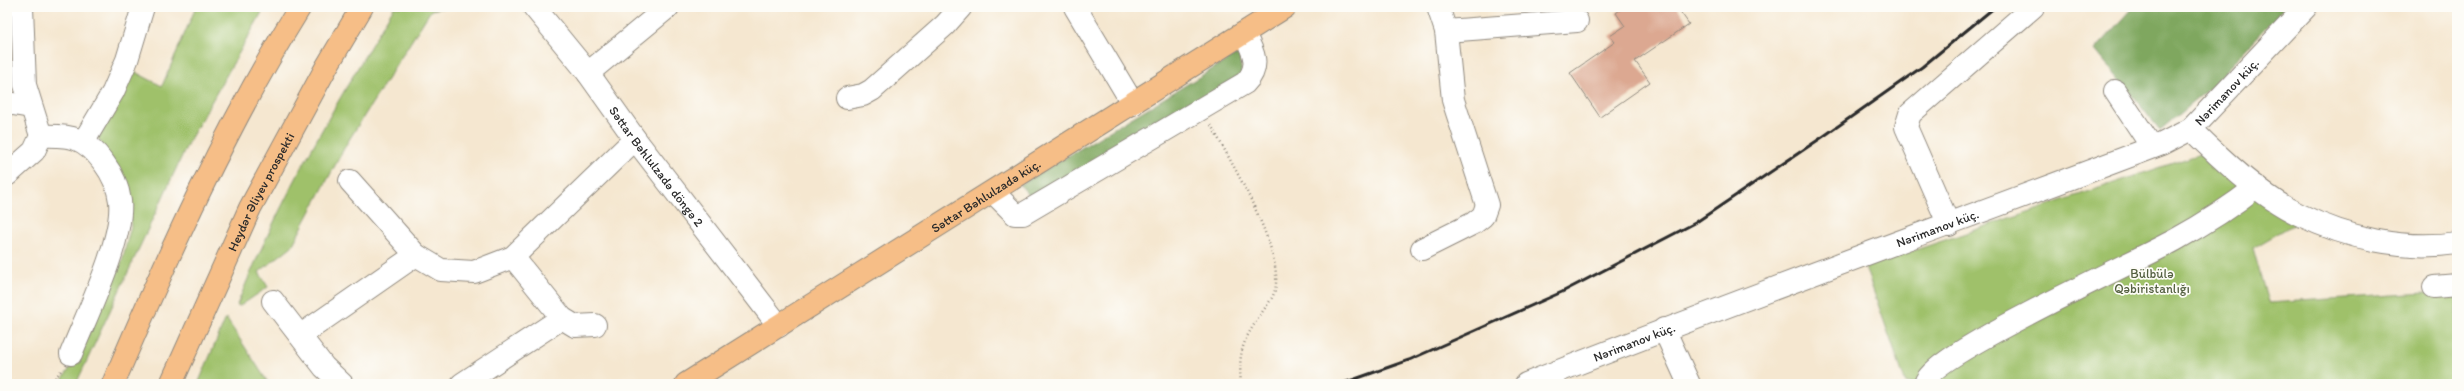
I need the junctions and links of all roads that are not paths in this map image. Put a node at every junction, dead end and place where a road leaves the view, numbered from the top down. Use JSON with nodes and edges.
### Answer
{"nodes":[{"id":1,"x":22,"y":7,"type":"edge"},
{"id":2,"x":143,"y":7,"type":"edge"},
{"id":3,"x":300,"y":7,"type":"edge"},
{"id":4,"x":362,"y":7,"type":"edge"},
{"id":5,"x":534,"y":7,"type":"edge"},
{"id":6,"x":668,"y":7,"type":"edge"},
{"id":7,"x":961,"y":7,"type":"edge"},
{"id":8,"x":1075,"y":7,"type":"edge"},
{"id":9,"x":1285,"y":7,"type":"edge"},
{"id":10,"x":1438,"y":7,"type":"edge"},
{"id":11,"x":2033,"y":7,"type":"edge"},
{"id":12,"x":2306,"y":7,"type":"edge"},
{"id":13,"x":1577,"y":21,"type":"dead end"},
{"id":14,"x":1446,"y":31,"type":"junction"},
{"id":15,"x":1244,"y":34,"type":"junction"},
{"id":16,"x":588,"y":73,"type":"junction"},
{"id":17,"x":2115,"y":91,"type":"dead end"},
{"id":18,"x":847,"y":98,"type":"dead end"},
{"id":19,"x":7,"y":103,"type":"edge"},
{"id":20,"x":1133,"y":104,"type":"junction"},
{"id":21,"x":31,"y":107,"type":"junction"},
{"id":22,"x":2190,"y":129,"type":"junction"},
{"id":23,"x":41,"y":136,"type":"junction"},
{"id":24,"x":635,"y":139,"type":"junction"},
{"id":25,"x":84,"y":141,"type":"junction"},
{"id":26,"x":2152,"y":147,"type":"junction"},
{"id":27,"x":7,"y":175,"type":"edge"},
{"id":28,"x":350,"y":181,"type":"dead end"},
{"id":29,"x":2256,"y":187,"type":"junction"},
{"id":30,"x":993,"y":192,"type":"junction"},
{"id":31,"x":1950,"y":225,"type":"junction"},
{"id":32,"x":2457,"y":244,"type":"edge"},
{"id":33,"x":1422,"y":249,"type":"dead end"},
{"id":34,"x":416,"y":255,"type":"junction"},
{"id":35,"x":514,"y":257,"type":"junction"},
{"id":36,"x":2457,"y":285,"type":"edge"},
{"id":37,"x":2434,"y":287,"type":"dead end"},
{"id":38,"x":273,"y":301,"type":"dead end"},
{"id":39,"x":562,"y":318,"type":"junction"},
{"id":40,"x":595,"y":325,"type":"dead end"},
{"id":41,"x":780,"y":326,"type":"junction"},
{"id":42,"x":1664,"y":329,"type":"junction"},
{"id":43,"x":301,"y":334,"type":"junction"},
{"id":44,"x":71,"y":354,"type":"dead end"},
{"id":45,"x":113,"y":384,"type":"edge"},
{"id":46,"x":172,"y":384,"type":"edge"},
{"id":47,"x":342,"y":384,"type":"edge"},
{"id":48,"x":462,"y":384,"type":"edge"},
{"id":49,"x":686,"y":384,"type":"edge"},
{"id":50,"x":1526,"y":384,"type":"edge"},
{"id":51,"x":1689,"y":384,"type":"edge"},
{"id":52,"x":1925,"y":384,"type":"edge"}],
"edges":[{"from":1,"to":21,"type":"street"},
{"from":2,"to":25,"type":"street"},
{"from":3,"to":45,"type":"main road"},
{"from":4,"to":46,"type":"main road","name":"Heydər Əliyev prospekti"},
{"from":5,"to":16,"type":"street","name":"Səttar Bəhlulzadə döngə 2"},
{"from":6,"to":16,"type":"street"},
{"from":7,"to":18,"type":"street"},
{"from":8,"to":20,"type":"street"},
{"from":9,"to":15,"type":"main road","name":"Səttar Bəhlulzadə küç."},
{"from":10,"to":14,"type":"street"},
{"from":11,"to":31,"type":"street"},
{"from":12,"to":22,"type":"street","name":"Nərimanov küç."},
{"from":13,"to":14,"type":"street"},
{"from":14,"to":33,"type":"street"},
{"from":15,"to":20,"type":"main road","name":"Səttar Bəhlulzadə küç."},
{"from":15,"to":30,"type":"street"},
{"from":16,"to":24,"type":"street","name":"Səttar Bəhlulzadə döngə 2"},
{"from":17,"to":26,"type":"street"},
{"from":19,"to":21,"type":"street"},
{"from":20,"to":30,"type":"main road","name":"Səttar Bəhlulzadə küç."},
{"from":21,"to":23,"type":"street"},
{"from":22,"to":26,"type":"street","name":"Nərimanov küç."},
{"from":22,"to":29,"type":"street"},
{"from":23,"to":25,"type":"street"},
{"from":23,"to":27,"type":"street"},
{"from":24,"to":35,"type":"street"},
{"from":24,"to":41,"type":"street","name":"Səttar Bəhlulzadə döngə 2"},
{"from":25,"to":44,"type":"street"},
{"from":26,"to":31,"type":"street","name":"Nərimanov küç."},
{"from":28,"to":34,"type":"street"},
{"from":29,"to":32,"type":"street"},
{"from":29,"to":52,"type":"street"},
{"from":30,"to":41,"type":"main road","name":"Səttar Bəhlulzadə küç."},
{"from":31,"to":42,"type":"street","name":"Nərimanov küç."},
{"from":34,"to":35,"type":"street"},
{"from":34,"to":43,"type":"street"},
{"from":35,"to":39,"type":"street"},
{"from":36,"to":37,"type":"street"},
{"from":38,"to":43,"type":"street"},
{"from":39,"to":40,"type":"street"},
{"from":39,"to":48,"type":"street"},
{"from":41,"to":49,"type":"main road","name":"Səttar Bəhlulzadə küç."},
{"from":42,"to":50,"type":"street","name":"Nərimanov küç."},
{"from":42,"to":51,"type":"street"},
{"from":43,"to":47,"type":"street"}]}
